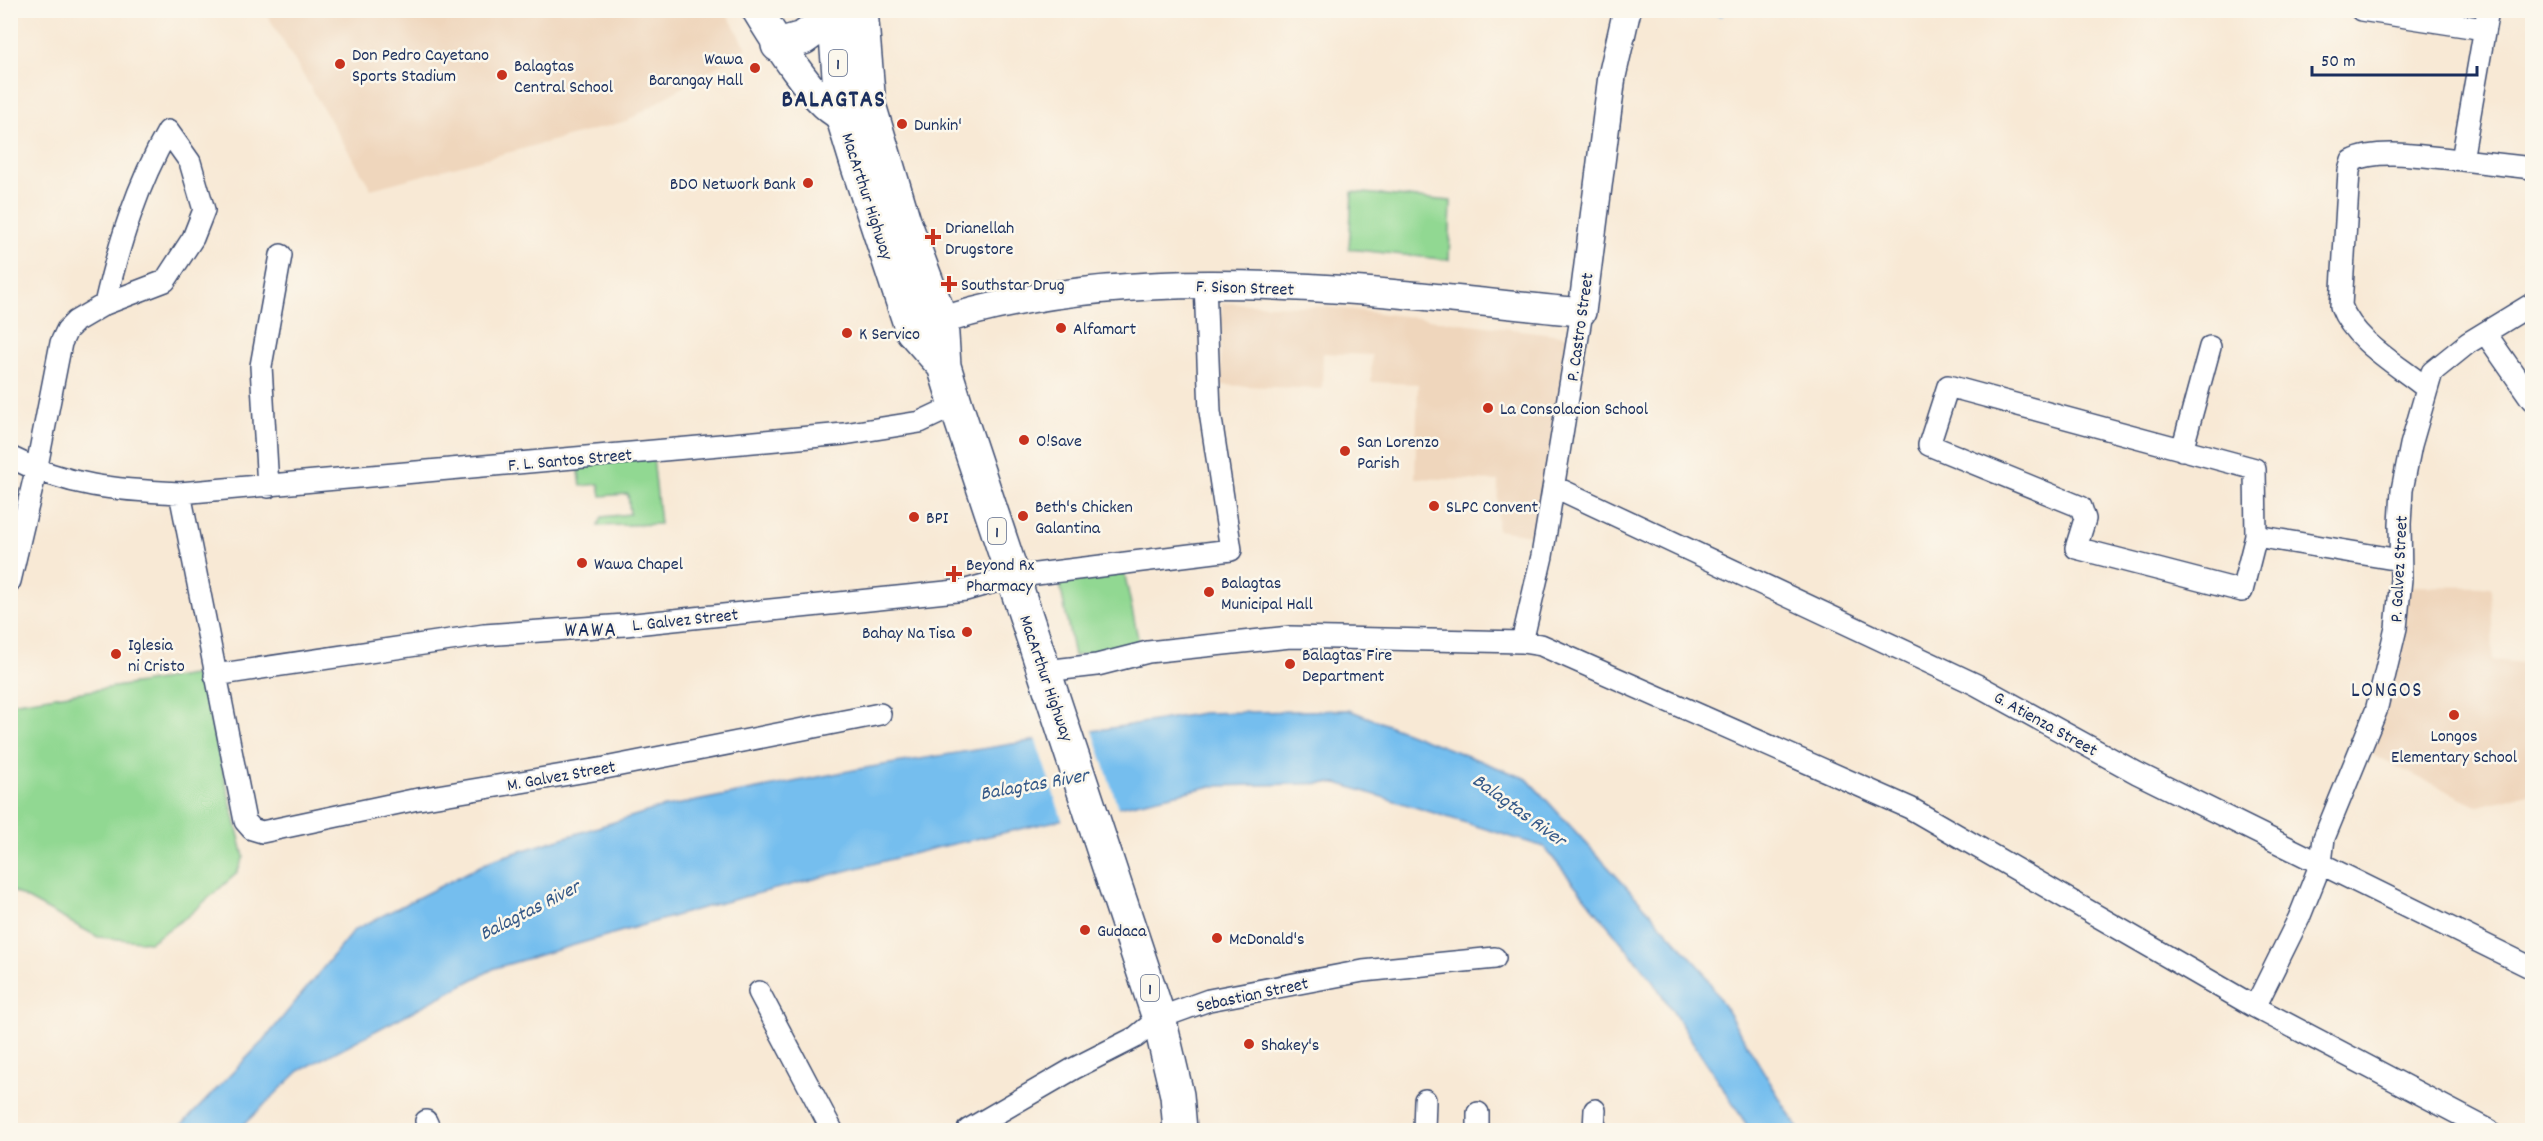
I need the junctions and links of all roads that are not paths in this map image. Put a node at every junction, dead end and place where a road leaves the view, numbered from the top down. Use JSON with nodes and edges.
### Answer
{"nodes":[{"id":1,"x":757,"y":10,"type":"edge"},
{"id":2,"x":1627,"y":10,"type":"edge"},
{"id":3,"x":2361,"y":10,"type":"edge"},
{"id":4,"x":843,"y":12,"type":"edge"},
{"id":5,"x":2486,"y":20,"type":"edge"},
{"id":6,"x":778,"y":45,"type":"junction"},
{"id":7,"x":855,"y":110,"type":"junction"},
{"id":8,"x":2462,"y":160,"type":"junction"},
{"id":9,"x":2532,"y":168,"type":"edge"},
{"id":10,"x":281,"y":255,"type":"dead end"},
{"id":11,"x":1205,"y":283,"type":"junction"},
{"id":12,"x":105,"y":304,"type":"junction"},
{"id":13,"x":2532,"y":304,"type":"edge"},
{"id":14,"x":1582,"y":312,"type":"junction"},
{"id":15,"x":926,"y":325,"type":"junction"},
{"id":16,"x":2486,"y":334,"type":"junction"},
{"id":17,"x":2210,"y":347,"type":"dead end"},
{"id":18,"x":2426,"y":388,"type":"junction"},
{"id":19,"x":2532,"y":400,"type":"edge"},
{"id":20,"x":956,"y":405,"type":"junction"},
{"id":21,"x":2182,"y":450,"type":"junction"},
{"id":22,"x":10,"y":457,"type":"edge"},
{"id":23,"x":36,"y":471,"type":"junction"},
{"id":24,"x":268,"y":487,"type":"junction"},
{"id":25,"x":1555,"y":487,"type":"junction"},
{"id":26,"x":180,"y":493,"type":"junction"},
{"id":27,"x":2256,"y":536,"type":"junction"},
{"id":28,"x":2400,"y":560,"type":"junction"},
{"id":29,"x":1012,"y":577,"type":"junction"},
{"id":30,"x":10,"y":581,"type":"edge"},
{"id":31,"x":1522,"y":642,"type":"junction"},
{"id":32,"x":215,"y":675,"type":"junction"},
{"id":33,"x":1049,"y":683,"type":"junction"},
{"id":34,"x":880,"y":714,"type":"dead end"},
{"id":35,"x":2321,"y":863,"type":"junction"},
{"id":36,"x":1495,"y":958,"type":"dead end"},
{"id":37,"x":2532,"y":968,"type":"edge"},
{"id":38,"x":759,"y":992,"type":"dead end"},
{"id":39,"x":2255,"y":1007,"type":"junction"},
{"id":40,"x":1159,"y":1018,"type":"junction"},
{"id":41,"x":1425,"y":1100,"type":"dead end"},
{"id":42,"x":832,"y":1131,"type":"edge"},
{"id":43,"x":968,"y":1131,"type":"edge"},
{"id":44,"x":1180,"y":1131,"type":"edge"},
{"id":45,"x":1424,"y":1131,"type":"edge"},
{"id":46,"x":2489,"y":1131,"type":"edge"}],
"edges":[{"from":1,"to":6,"type":"main road"},
{"from":2,"to":14,"type":"street","name":"P. Castro Street"},
{"from":3,"to":5,"type":"street"},
{"from":4,"to":6,"type":"highway"},
{"from":4,"to":7,"type":"highway","name":"MacArthur Highway","number":"1"},
{"from":5,"to":8,"type":"street"},
{"from":6,"to":7,"type":"main road"},
{"from":7,"to":15,"type":"highway","name":"MacArthur Highway","number":"1"},
{"from":8,"to":9,"type":"street"},
{"from":8,"to":18,"type":"street"},
{"from":10,"to":24,"type":"street"},
{"from":11,"to":14,"type":"street","name":"F. Sison Street"},
{"from":11,"to":15,"type":"street","name":"F. Sison Street"},
{"from":11,"to":29,"type":"street","name":"L. Galvez Street"},
{"from":12,"to":12,"type":"street"},
{"from":12,"to":23,"type":"street"},
{"from":13,"to":16,"type":"street","name":"P. Galvez Street"},
{"from":14,"to":25,"type":"street","name":"P. Castro Street"},
{"from":15,"to":20,"type":"highway","name":"MacArthur Highway","number":"1"},
{"from":16,"to":18,"type":"street","name":"P. Galvez Street"},
{"from":16,"to":19,"type":"street"},
{"from":17,"to":21,"type":"street"},
{"from":18,"to":28,"type":"street","name":"P. Galvez Street"},
{"from":20,"to":24,"type":"street","name":"F. L. Santos Street"},
{"from":20,"to":29,"type":"highway","name":"MacArthur Highway","number":"1"},
{"from":21,"to":27,"type":"street"},
{"from":21,"to":27,"type":"street"},
{"from":22,"to":23,"type":"street","name":"F. L. Santos Street"},
{"from":23,"to":26,"type":"street","name":"F. L. Santos Street"},
{"from":23,"to":30,"type":"street"},
{"from":24,"to":26,"type":"street","name":"F. L. Santos Street"},
{"from":25,"to":31,"type":"street","name":"P. Castro Street"},
{"from":25,"to":35,"type":"street","name":"G. Atienza Street"},
{"from":26,"to":32,"type":"street"},
{"from":27,"to":28,"type":"street"},
{"from":28,"to":35,"type":"street","name":"P. Galvez Street"},
{"from":29,"to":32,"type":"street","name":"L. Galvez Street"},
{"from":29,"to":33,"type":"highway","name":"MacArthur Highway","number":"1"},
{"from":31,"to":33,"type":"street"},
{"from":31,"to":39,"type":"street"},
{"from":32,"to":34,"type":"street","name":"M. Galvez Street"},
{"from":33,"to":40,"type":"highway","name":"MacArthur Highway","number":"1"},
{"from":35,"to":37,"type":"street","name":"G. Atienza Street"},
{"from":35,"to":39,"type":"street","name":"P. Galvez Street"},
{"from":36,"to":40,"type":"street","name":"Sebastian Street"},
{"from":38,"to":42,"type":"street"},
{"from":39,"to":46,"type":"street"},
{"from":40,"to":43,"type":"street","name":"Sebastian Street"},
{"from":40,"to":44,"type":"highway","name":"MacArthur Highway","number":"1"},
{"from":41,"to":45,"type":"street"}]}
